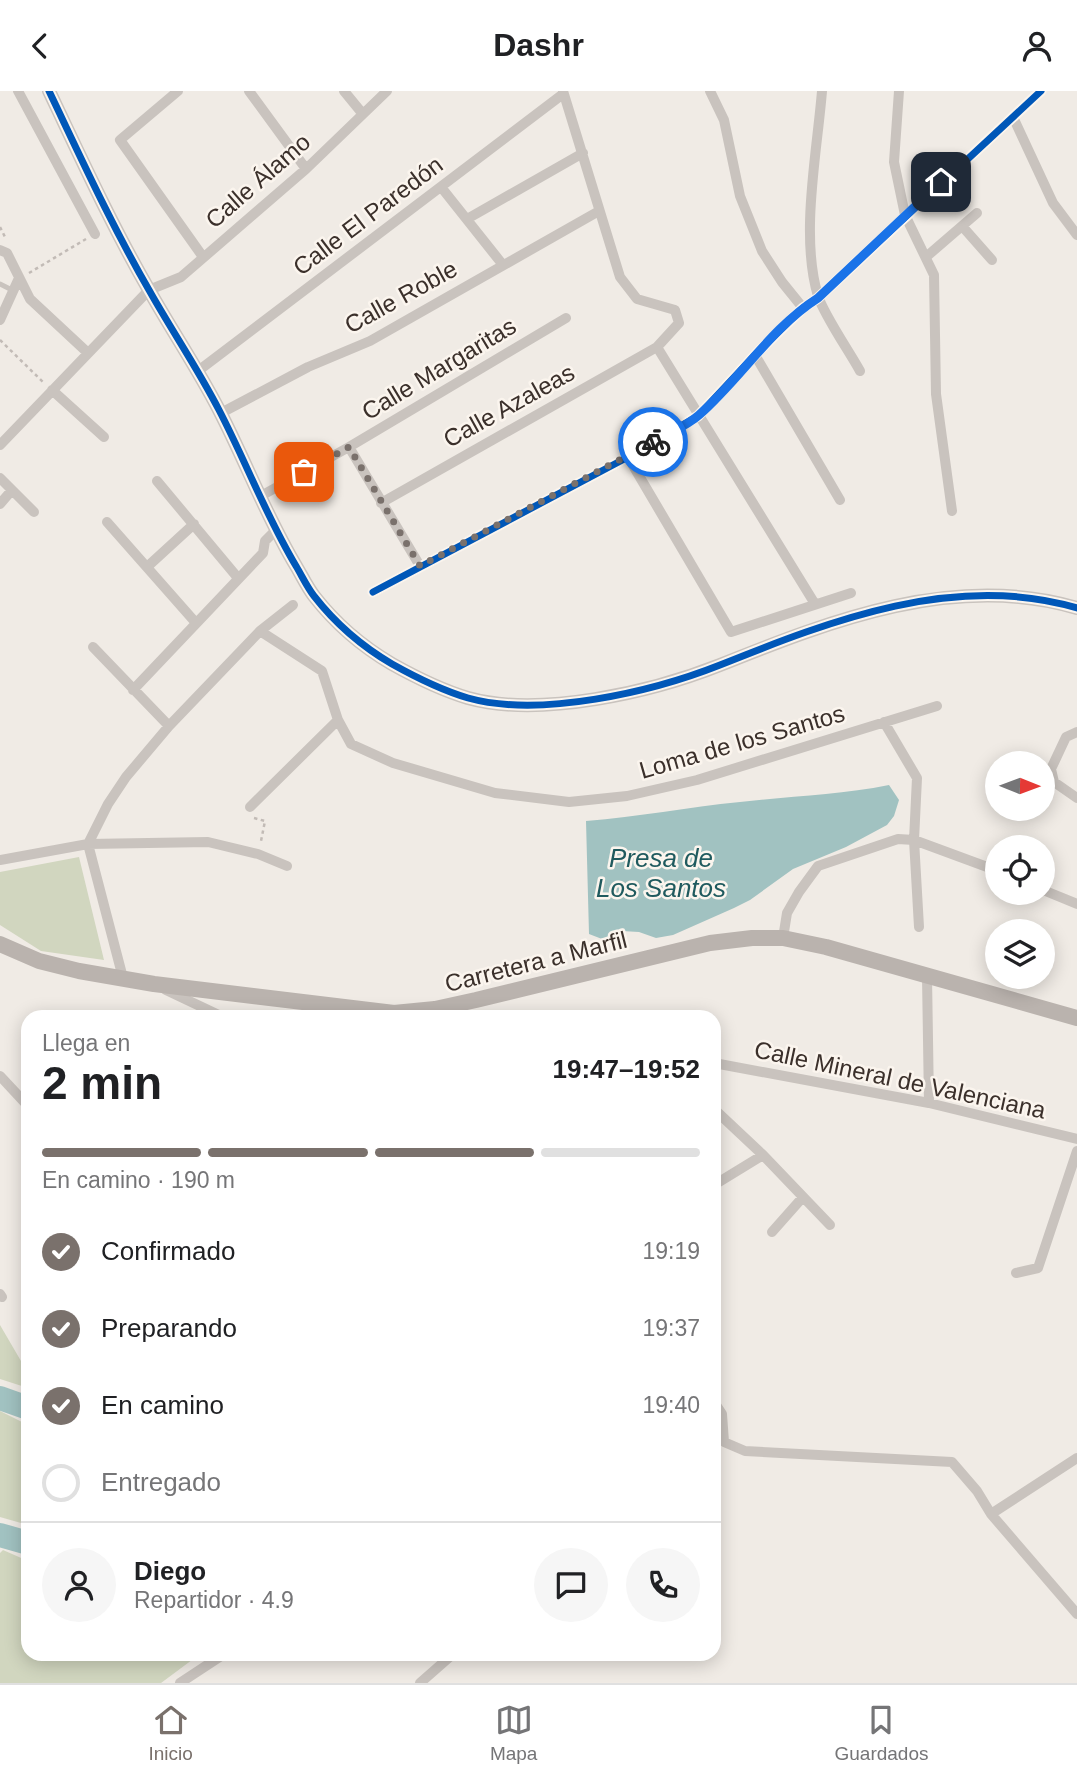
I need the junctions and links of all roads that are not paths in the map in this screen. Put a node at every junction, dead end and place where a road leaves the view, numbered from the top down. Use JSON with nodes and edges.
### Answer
{"nodes":[{"id":1,"x":18,"y":91,"type":"edge"},
{"id":2,"x":49,"y":91,"type":"edge"},
{"id":3,"x":178,"y":91,"type":"edge"},
{"id":4,"x":249,"y":91,"type":"edge"},
{"id":5,"x":344,"y":91,"type":"edge"},
{"id":6,"x":387,"y":91,"type":"edge"},
{"id":7,"x":710,"y":91,"type":"edge"},
{"id":8,"x":821,"y":91,"type":"edge"},
{"id":9,"x":899,"y":91,"type":"edge"},
{"id":10,"x":1041,"y":91,"type":"edge"},
{"id":11,"x":563,"y":92,"type":"edge"},
{"id":12,"x":362,"y":113,"type":"junction"},
{"id":13,"x":1013,"y":117,"type":"junction"},
{"id":14,"x":583,"y":153,"type":"junction"},
{"id":15,"x":306,"y":169,"type":"junction"},
{"id":16,"x":441,"y":187,"type":"junction"},
{"id":17,"x":599,"y":212,"type":"junction"},
{"id":18,"x":977,"y":213,"type":"dead end"},
{"id":19,"x":905,"y":215,"type":"junction"},
{"id":20,"x":467,"y":219,"type":"junction"},
{"id":21,"x":962,"y":226,"type":"junction"},
{"id":22,"x":95,"y":234,"type":"road end"},
{"id":23,"x":1077,"y":235,"type":"edge"},
{"id":24,"x":0,"y":250,"type":"edge"},
{"id":25,"x":203,"y":257,"type":"junction"},
{"id":26,"x":926,"y":257,"type":"junction"},
{"id":27,"x":992,"y":260,"type":"dead end"},
{"id":28,"x":503,"y":265,"type":"junction"},
{"id":29,"x":19,"y":278,"type":"junction"},
{"id":30,"x":0,"y":285,"type":"edge"},
{"id":31,"x":149,"y":290,"type":"junction"},
{"id":32,"x":13,"y":291,"type":"junction"},
{"id":33,"x":818,"y":298,"type":"junction"},
{"id":34,"x":803,"y":307,"type":"junction"},
{"id":35,"x":566,"y":317,"type":"dead end"},
{"id":36,"x":0,"y":320,"type":"edge"},
{"id":37,"x":657,"y":347,"type":"junction"},
{"id":38,"x":88,"y":353,"type":"junction"},
{"id":39,"x":755,"y":355,"type":"junction"},
{"id":40,"x":198,"y":371,"type":"junction"},
{"id":41,"x":860,"y":371,"type":"dead end"},
{"id":42,"x":52,"y":390,"type":"junction"},
{"id":43,"x":221,"y":413,"type":"junction"},
{"id":44,"x":698,"y":416,"type":"junction"},
{"id":45,"x":104,"y":437,"type":"dead end"},
{"id":46,"x":0,"y":445,"type":"edge"},
{"id":47,"x":349,"y":447,"type":"junction"},
{"id":48,"x":628,"y":457,"type":"junction"},
{"id":49,"x":0,"y":478,"type":"edge"},
{"id":50,"x":157,"y":481,"type":"dead end"},
{"id":51,"x":12,"y":490,"type":"junction"},
{"id":52,"x":259,"y":497,"type":"junction"},
{"id":53,"x":840,"y":501,"type":"dead end"},
{"id":54,"x":381,"y":503,"type":"junction"},
{"id":55,"x":0,"y":504,"type":"edge"},
{"id":56,"x":952,"y":511,"type":"dead end"},
{"id":57,"x":34,"y":512,"type":"dead end"},
{"id":58,"x":107,"y":522,"type":"dead end"},
{"id":59,"x":194,"y":524,"type":"junction"},
{"id":60,"x":275,"y":531,"type":"junction"},
{"id":61,"x":420,"y":566,"type":"junction"},
{"id":62,"x":147,"y":568,"type":"junction"},
{"id":63,"x":239,"y":578,"type":"junction"},
{"id":64,"x":373,"y":592,"type":"dead end"},
{"id":65,"x":851,"y":593,"type":"dead end"},
{"id":66,"x":815,"y":604,"type":"junction"},
{"id":67,"x":293,"y":605,"type":"dead end"},
{"id":68,"x":1077,"y":607,"type":"edge"},
{"id":69,"x":196,"y":623,"type":"junction"},
{"id":70,"x":260,"y":631,"type":"junction"},
{"id":71,"x":93,"y":647,"type":"dead end"},
{"id":72,"x":133,"y":690,"type":"junction"},
{"id":73,"x":937,"y":706,"type":"dead end"},
{"id":74,"x":338,"y":720,"type":"junction"},
{"id":75,"x":884,"y":722,"type":"junction"},
{"id":76,"x":169,"y":726,"type":"junction"},
{"id":77,"x":1077,"y":732,"type":"edge"},
{"id":78,"x":1077,"y":798,"type":"edge"},
{"id":79,"x":250,"y":807,"type":"road end"},
{"id":80,"x":914,"y":840,"type":"junction"},
{"id":81,"x":88,"y":844,"type":"junction"},
{"id":82,"x":0,"y":860,"type":"edge"},
{"id":83,"x":287,"y":866,"type":"dead end"},
{"id":84,"x":985,"y":866,"type":"edge"},
{"id":85,"x":1055,"y":895,"type":"edge"},
{"id":86,"x":1077,"y":904,"type":"edge"},
{"id":87,"x":919,"y":927,"type":"dead end"},
{"id":88,"x":783,"y":938,"type":"junction"},
{"id":89,"x":0,"y":944,"type":"edge"},
{"id":90,"x":928,"y":976,"type":"junction"},
{"id":91,"x":123,"y":978,"type":"junction"},
{"id":92,"x":154,"y":984,"type":"junction"},
{"id":93,"x":208,"y":1010,"type":"edge"},
{"id":94,"x":325,"y":1010,"type":"edge"},
{"id":95,"x":425,"y":1010,"type":"edge"},
{"id":96,"x":1077,"y":1018,"type":"edge"},
{"id":97,"x":721,"y":1064,"type":"edge"},
{"id":98,"x":0,"y":1076,"type":"edge"},
{"id":99,"x":21,"y":1098,"type":"edge"},
{"id":100,"x":929,"y":1103,"type":"junction"},
{"id":101,"x":721,"y":1116,"type":"edge"},
{"id":102,"x":1077,"y":1139,"type":"edge"},
{"id":103,"x":1077,"y":1151,"type":"edge"},
{"id":104,"x":763,"y":1155,"type":"junction"},
{"id":105,"x":721,"y":1181,"type":"edge"},
{"id":106,"x":803,"y":1197,"type":"junction"},
{"id":107,"x":830,"y":1225,"type":"dead end"},
{"id":108,"x":772,"y":1232,"type":"dead end"},
{"id":109,"x":1016,"y":1273,"type":"dead end"},
{"id":110,"x":721,"y":1412,"type":"edge"},
{"id":111,"x":1077,"y":1458,"type":"edge"},
{"id":112,"x":991,"y":1514,"type":"junction"},
{"id":113,"x":1077,"y":1614,"type":"edge"},
{"id":114,"x":213,"y":1661,"type":"edge"},
{"id":115,"x":445,"y":1661,"type":"edge"},
{"id":116,"x":180,"y":1683,"type":"edge"},
{"id":117,"x":420,"y":1683,"type":"edge"}],
"edges":[{"from":1,"to":22,"type":"street"},
{"from":2,"to":31,"type":"street"},
{"from":3,"to":25,"type":"street"},
{"from":4,"to":15,"type":"street"},
{"from":5,"to":12,"type":"street"},
{"from":6,"to":12,"type":"street","name":"Calle Álamo"},
{"from":7,"to":34,"type":"street"},
{"from":8,"to":33,"type":"street"},
{"from":9,"to":19,"type":"street"},
{"from":10,"to":13,"type":"street"},
{"from":11,"to":14,"type":"street"},
{"from":11,"to":16,"type":"street","name":"Calle El Paredón"},
{"from":12,"to":15,"type":"street","name":"Calle Álamo"},
{"from":13,"to":19,"type":"street"},
{"from":13,"to":23,"type":"street"},
{"from":14,"to":17,"type":"street"},
{"from":14,"to":20,"type":"street"},
{"from":15,"to":25,"type":"street","name":"Calle Álamo"},
{"from":16,"to":20,"type":"street"},
{"from":16,"to":40,"type":"street","name":"Calle El Paredón"},
{"from":17,"to":28,"type":"street","name":"Calle Roble"},
{"from":17,"to":37,"type":"street"},
{"from":18,"to":21,"type":"street"},
{"from":19,"to":26,"type":"street"},
{"from":19,"to":33,"type":"street"},
{"from":20,"to":28,"type":"street"},
{"from":21,"to":26,"type":"street"},
{"from":21,"to":27,"type":"street"},
{"from":24,"to":29,"type":"street"},
{"from":25,"to":31,"type":"street","name":"Calle Álamo"},
{"from":26,"to":56,"type":"street"},
{"from":28,"to":43,"type":"street","name":"Calle Roble"},
{"from":29,"to":32,"type":"street"},
{"from":29,"to":38,"type":"street"},
{"from":30,"to":32,"type":"lane"},
{"from":31,"to":38,"type":"street"},
{"from":31,"to":40,"type":"street"},
{"from":32,"to":36,"type":"street"},
{"from":33,"to":34,"type":"street"},
{"from":33,"to":41,"type":"street"},
{"from":34,"to":39,"type":"street"},
{"from":35,"to":47,"type":"street","name":"Calle Margaritas"},
{"from":37,"to":44,"type":"street"},
{"from":37,"to":54,"type":"street","name":"Calle Azaleas"},
{"from":38,"to":42,"type":"street"},
{"from":39,"to":44,"type":"street"},
{"from":39,"to":53,"type":"street"},
{"from":40,"to":43,"type":"street"},
{"from":42,"to":45,"type":"street"},
{"from":42,"to":46,"type":"street"},
{"from":43,"to":52,"type":"street"},
{"from":44,"to":48,"type":"street"},
{"from":44,"to":66,"type":"street"},
{"from":47,"to":52,"type":"street","name":"Calle Margaritas"},
{"from":47,"to":54,"type":"street"},
{"from":48,"to":61,"type":"street"},
{"from":48,"to":66,"type":"street"},
{"from":49,"to":51,"type":"street"},
{"from":50,"to":59,"type":"street"},
{"from":51,"to":55,"type":"street"},
{"from":51,"to":57,"type":"street"},
{"from":52,"to":60,"type":"street"},
{"from":54,"to":61,"type":"street"},
{"from":58,"to":62,"type":"street"},
{"from":59,"to":62,"type":"street"},
{"from":59,"to":63,"type":"street"},
{"from":60,"to":63,"type":"street"},
{"from":60,"to":68,"type":"street"},
{"from":61,"to":64,"type":"street"},
{"from":62,"to":69,"type":"street"},
{"from":63,"to":69,"type":"street"},
{"from":65,"to":66,"type":"street"},
{"from":67,"to":70,"type":"street"},
{"from":69,"to":72,"type":"street"},
{"from":70,"to":74,"type":"street","name":"Loma de los Santos"},
{"from":70,"to":76,"type":"street"},
{"from":71,"to":72,"type":"street"},
{"from":72,"to":76,"type":"street"},
{"from":73,"to":75,"type":"street","name":"Loma de los Santos"},
{"from":74,"to":75,"type":"street","name":"Loma de los Santos"},
{"from":74,"to":79,"type":"street"},
{"from":75,"to":80,"type":"street","name":"Loma de los Santos"},
{"from":76,"to":81,"type":"street"},
{"from":77,"to":78,"type":"street"},
{"from":80,"to":84,"type":"street"},
{"from":80,"to":87,"type":"street","name":"Loma de los Santos"},
{"from":80,"to":88,"type":"street"},
{"from":81,"to":82,"type":"street"},
{"from":81,"to":83,"type":"street"},
{"from":81,"to":91,"type":"street"},
{"from":85,"to":86,"type":"street"},
{"from":88,"to":90,"type":"main road","name":"Carretera a Marfil"},
{"from":88,"to":95,"type":"main road","name":"Carretera a Marfil"},
{"from":89,"to":91,"type":"main road","name":"Carretera a Marfil"},
{"from":90,"to":96,"type":"main road","name":"Carretera a Marfil"},
{"from":90,"to":100,"type":"street"},
{"from":91,"to":92,"type":"main road","name":"Carretera a Marfil"},
{"from":92,"to":93,"type":"street"},
{"from":92,"to":94,"type":"main road","name":"Carretera a Marfil"},
{"from":97,"to":100,"type":"street","name":"Calle Mineral de Valenciana"},
{"from":98,"to":99,"type":"street"},
{"from":100,"to":102,"type":"street","name":"Calle Mineral de Valenciana"},
{"from":101,"to":104,"type":"street"},
{"from":103,"to":109,"type":"street"},
{"from":104,"to":105,"type":"street"},
{"from":104,"to":106,"type":"street"},
{"from":106,"to":107,"type":"street"},
{"from":106,"to":108,"type":"street"},
{"from":110,"to":112,"type":"street"},
{"from":111,"to":112,"type":"street"},
{"from":112,"to":113,"type":"street"},
{"from":114,"to":116,"type":"street"},
{"from":115,"to":117,"type":"street"}]}
